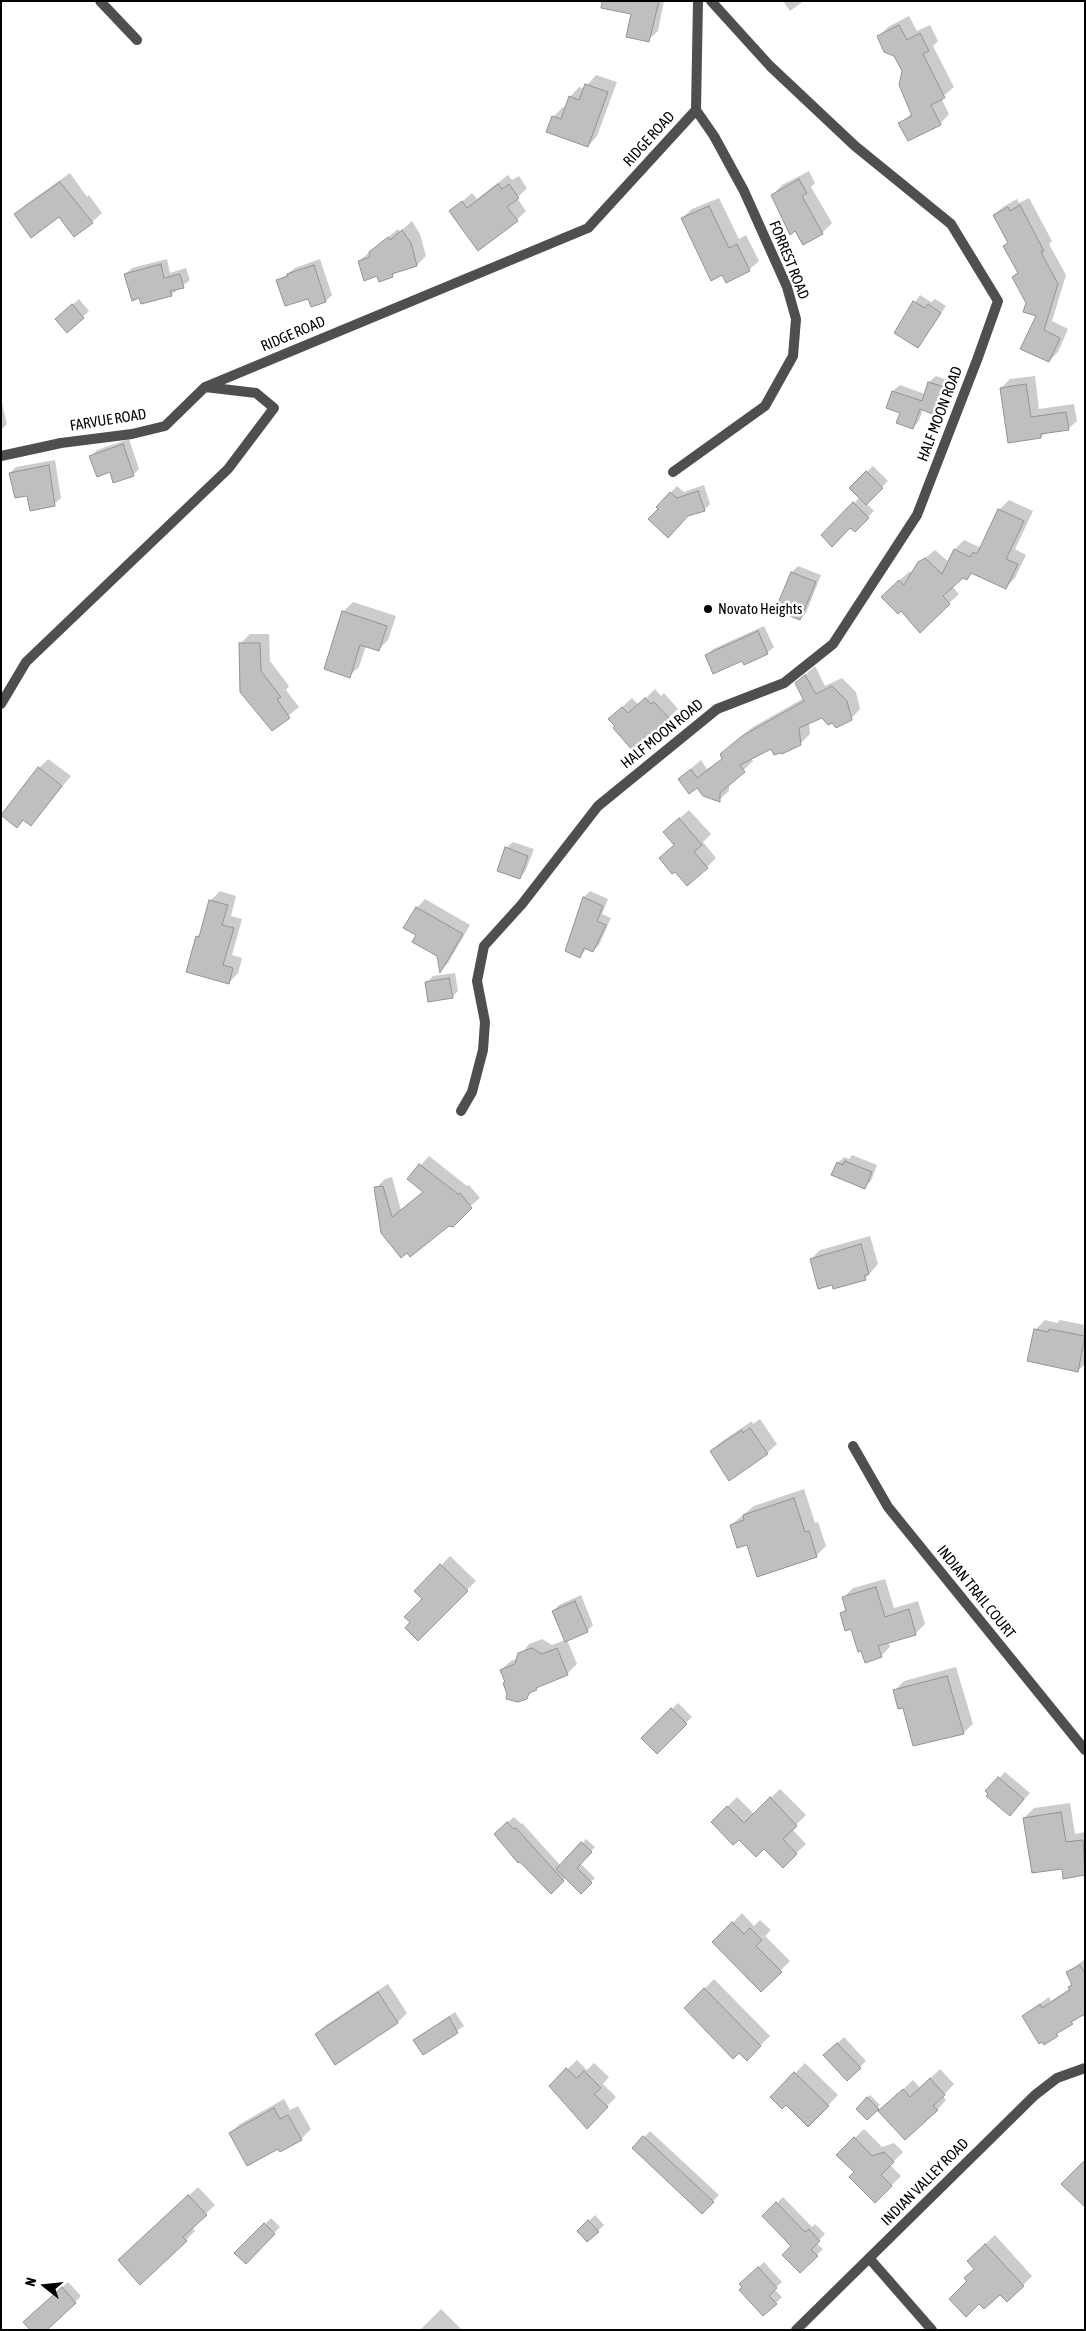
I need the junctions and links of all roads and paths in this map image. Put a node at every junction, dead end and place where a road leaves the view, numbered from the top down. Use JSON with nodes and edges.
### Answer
{"nodes":[{"id":1,"x":100,"y":1,"type":"edge"},
{"id":2,"x":698,"y":1,"type":"edge"},
{"id":3,"x":711,"y":1,"type":"edge"},
{"id":4,"x":137,"y":40,"type":"dead end"},
{"id":5,"x":696,"y":110,"type":"junction"},
{"id":6,"x":205,"y":387,"type":"junction"},
{"id":7,"x":1,"y":456,"type":"edge"},
{"id":8,"x":673,"y":472,"type":"dead end"},
{"id":9,"x":1,"y":704,"type":"edge"},
{"id":10,"x":461,"y":1111,"type":"dead end"},
{"id":11,"x":853,"y":1446,"type":"dead end"},
{"id":12,"x":1085,"y":1750,"type":"edge"},
{"id":13,"x":1085,"y":2068,"type":"edge"},
{"id":14,"x":869,"y":2258,"type":"junction"},
{"id":15,"x":796,"y":2330,"type":"edge"},
{"id":16,"x":932,"y":2330,"type":"edge"}],
"edges":[{"from":1,"to":4,"type":"street"},
{"from":2,"to":5,"type":"street","name":"RIDGE ROAD"},
{"from":3,"to":10,"type":"street","name":"HALF MOON ROAD"},
{"from":5,"to":6,"type":"street","name":"RIDGE ROAD"},
{"from":5,"to":8,"type":"street","name":"FORREST ROAD"},
{"from":6,"to":7,"type":"street","name":"FARVUE ROAD"},
{"from":6,"to":9,"type":"street"},
{"from":11,"to":12,"type":"street","name":"INDIAN TRAIL COURT"},
{"from":13,"to":14,"type":"street","name":"INDIAN VALLEY ROAD"},
{"from":14,"to":15,"type":"street","name":"INDIAN VALLEY ROAD"},
{"from":14,"to":16,"type":"street"}]}
